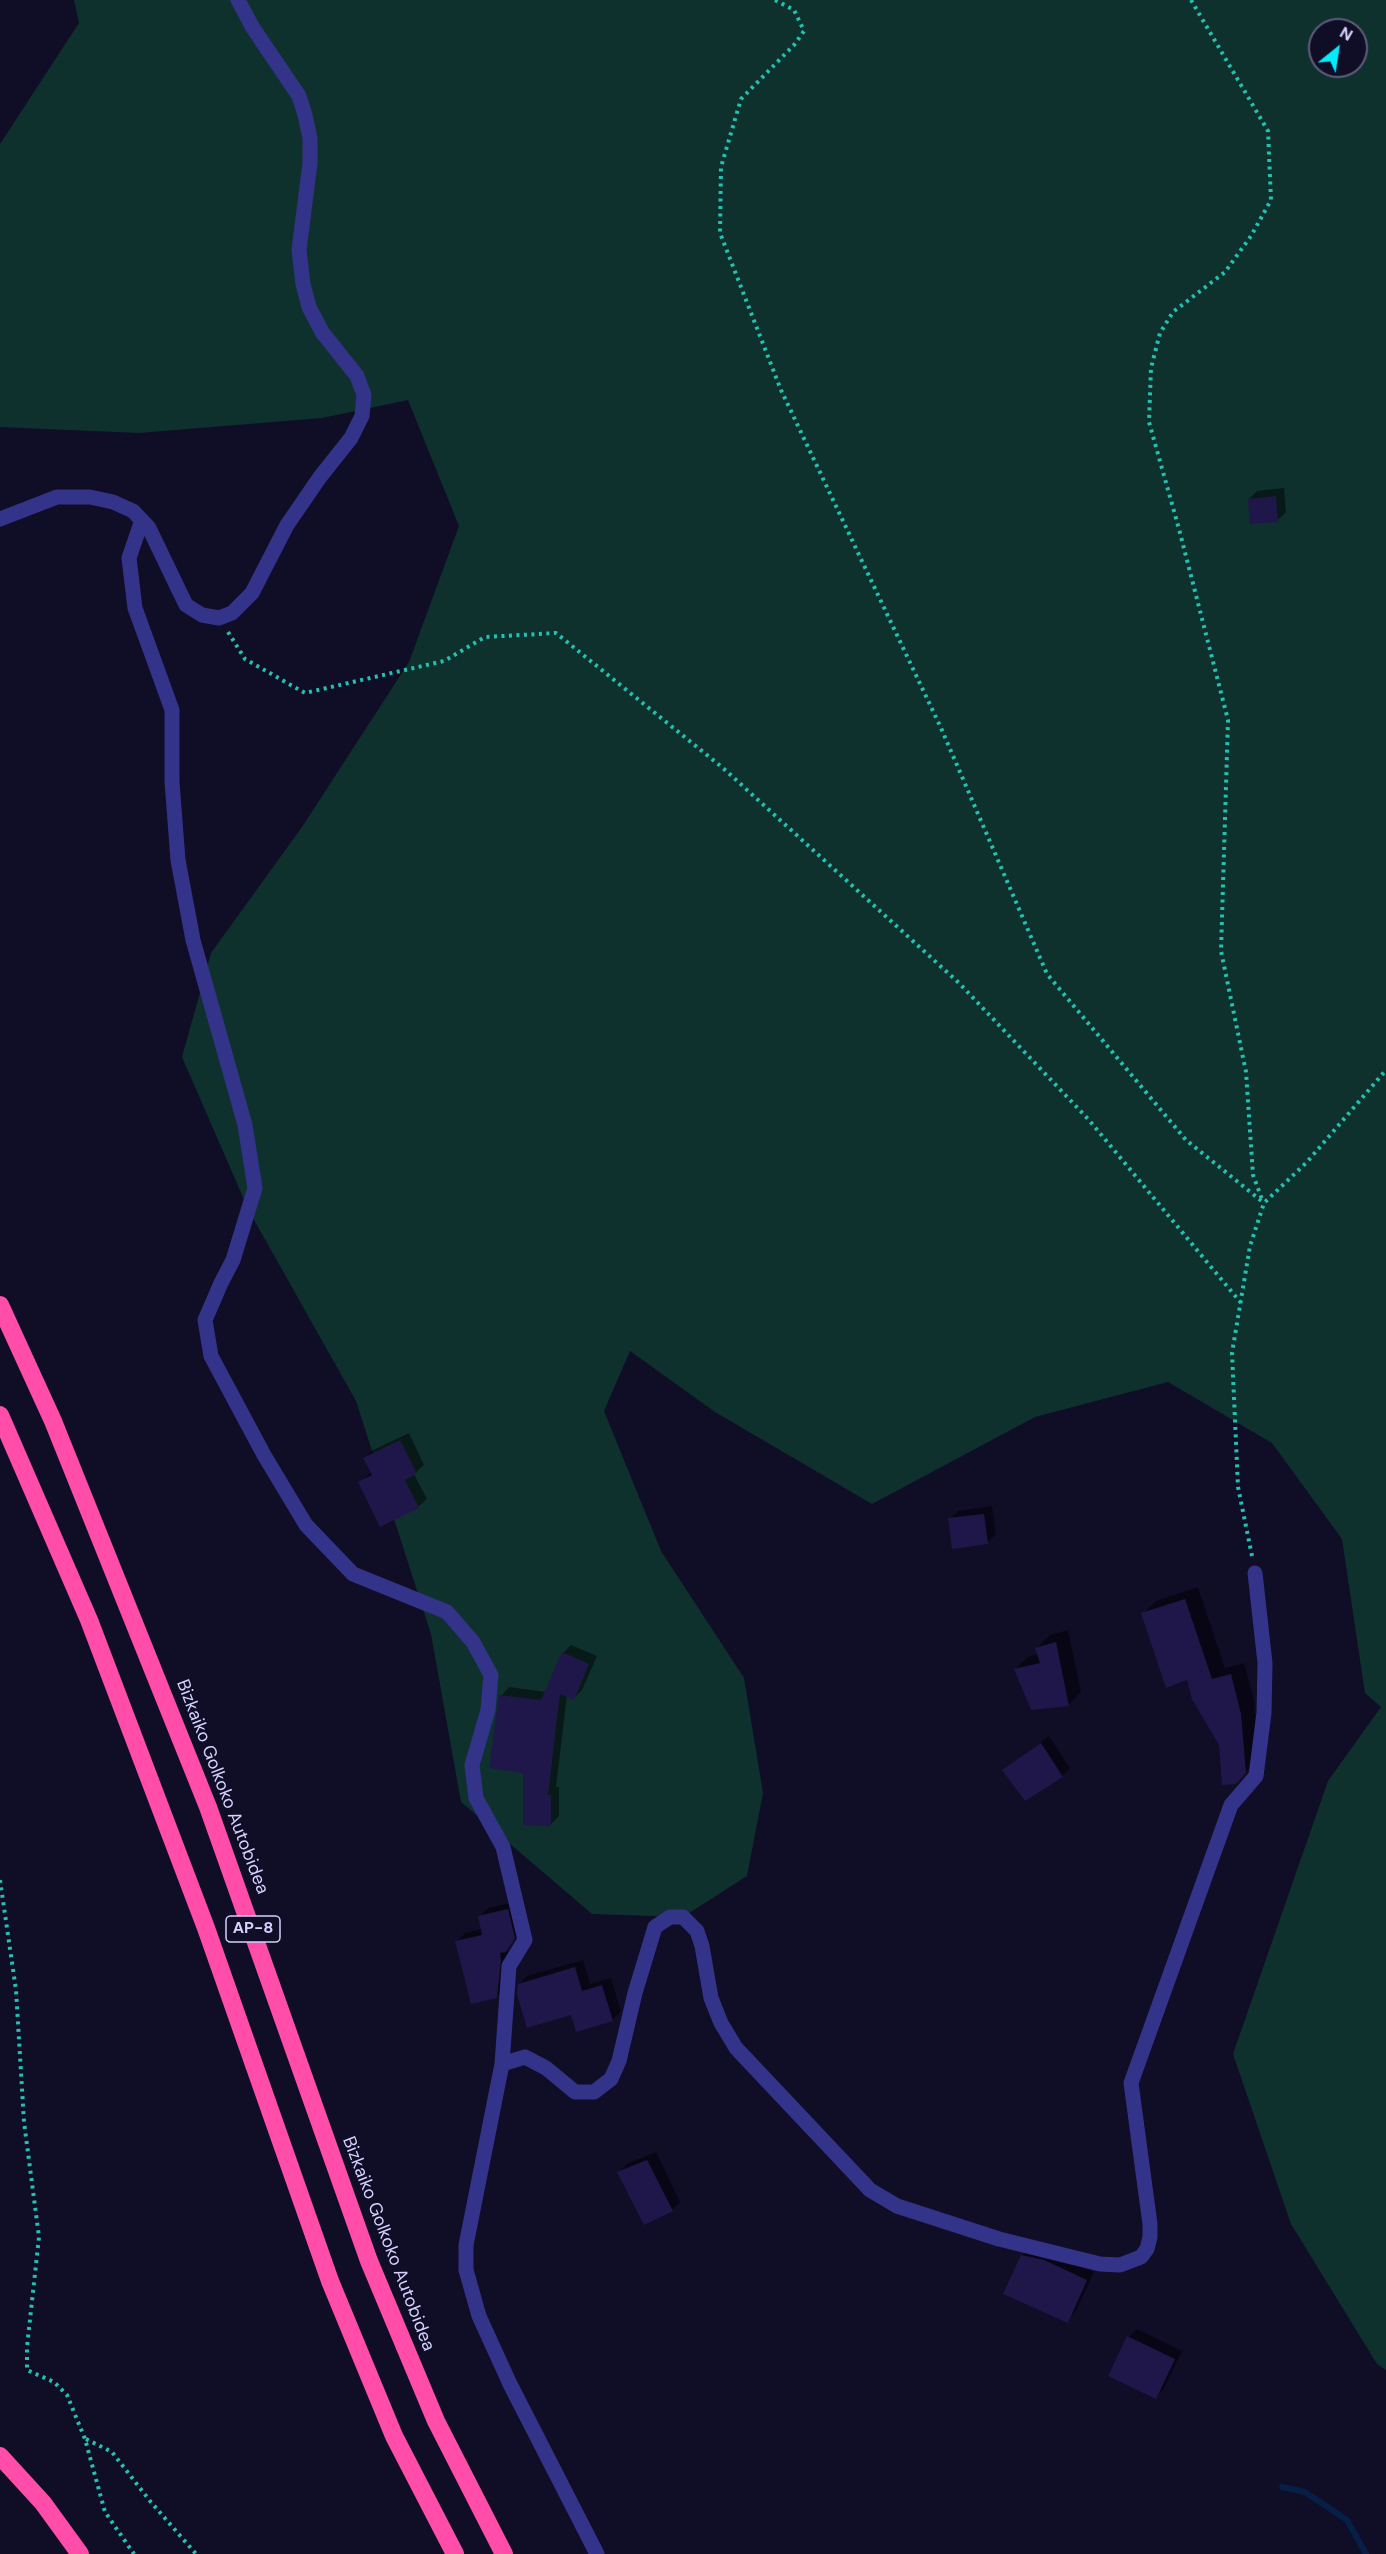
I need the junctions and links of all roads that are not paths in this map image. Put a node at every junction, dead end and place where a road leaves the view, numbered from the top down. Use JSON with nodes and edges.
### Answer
{"nodes":[{"id":1,"x":238,"y":0,"type":"edge"},
{"id":2,"x":0,"y":519,"type":"edge"},
{"id":3,"x":142,"y":520,"type":"junction"},
{"id":4,"x":0,"y":1305,"type":"edge"},
{"id":5,"x":0,"y":1415,"type":"edge"},
{"id":6,"x":1255,"y":1573,"type":"road end"},
{"id":7,"x":502,"y":2064,"type":"junction"},
{"id":8,"x":0,"y":2456,"type":"edge"},
{"id":9,"x":80,"y":2554,"type":"edge"},
{"id":10,"x":455,"y":2554,"type":"edge"},
{"id":11,"x":504,"y":2554,"type":"edge"},
{"id":12,"x":597,"y":2554,"type":"edge"}],
"edges":[{"from":1,"to":3,"type":"street"},
{"from":2,"to":3,"type":"street"},
{"from":3,"to":7,"type":"street"},
{"from":4,"to":11,"type":"highway","name":"Bizkaiko Golkoko Autobidea","number":"AP-8"},
{"from":5,"to":10,"type":"highway","number":"AP-8"},
{"from":6,"to":7,"type":"street"},
{"from":7,"to":12,"type":"street"},
{"from":8,"to":9,"type":"highway"}]}
